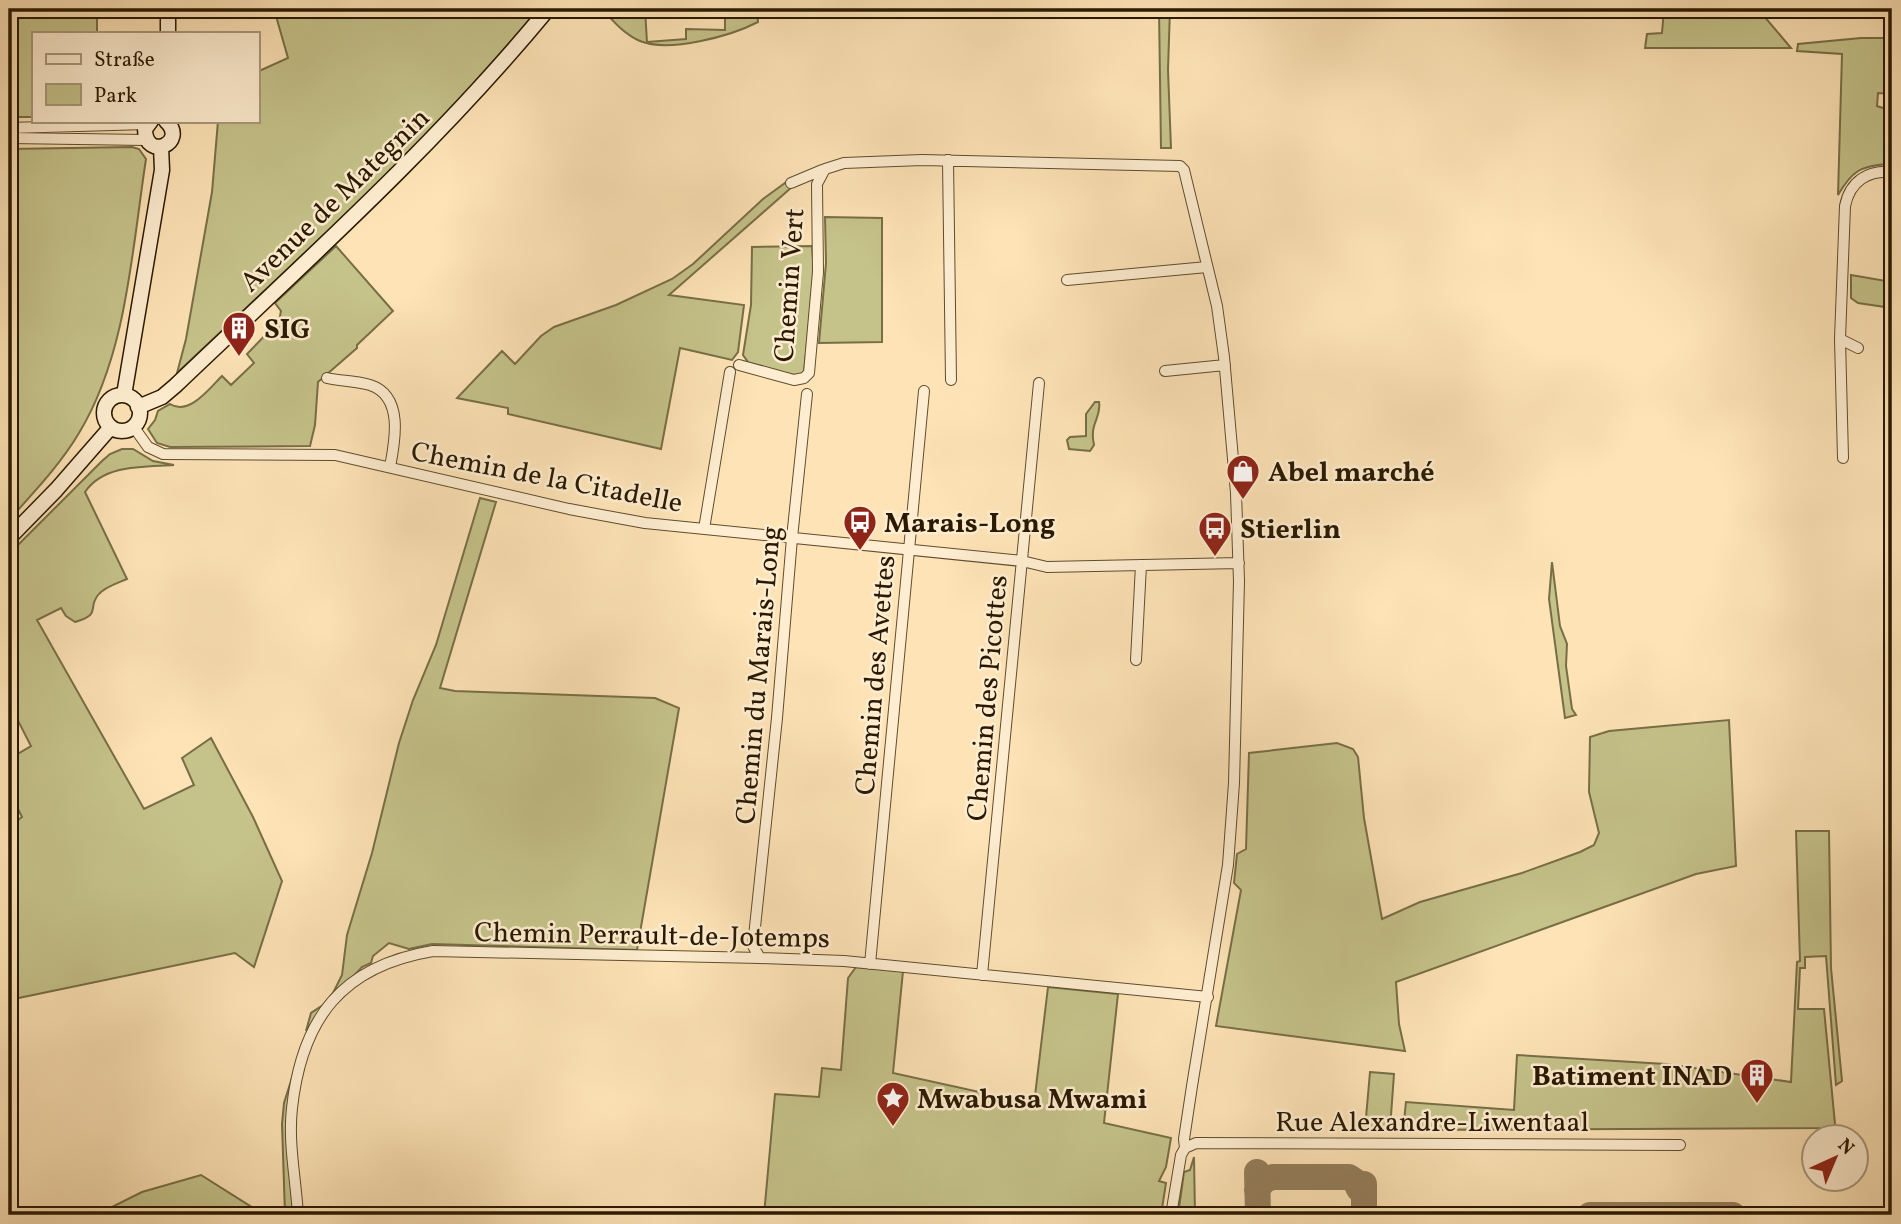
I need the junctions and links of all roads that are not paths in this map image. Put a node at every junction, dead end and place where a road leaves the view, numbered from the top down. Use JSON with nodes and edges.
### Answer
{"nodes":[{"id":1,"x":168,"y":9,"type":"edge"},
{"id":2,"x":548,"y":9,"type":"edge"},
{"id":3,"x":168,"y":32,"type":"edge"},
{"id":4,"x":149,"y":122,"type":"edge"},
{"id":5,"x":167,"y":122,"type":"edge"},
{"id":6,"x":9,"y":128,"type":"edge"},
{"id":7,"x":9,"y":138,"type":"edge"},
{"id":8,"x":146,"y":140,"type":"junction"},
{"id":9,"x":161,"y":147,"type":"junction"},
{"id":10,"x":948,"y":160,"type":"junction"},
{"id":11,"x":822,"y":170,"type":"junction"},
{"id":12,"x":1892,"y":172,"type":"edge"},
{"id":13,"x":791,"y":183,"type":"dead end"},
{"id":14,"x":1207,"y":267,"type":"junction"},
{"id":15,"x":1067,"y":280,"type":"dead end"},
{"id":16,"x":1840,"y":339,"type":"junction"},
{"id":17,"x":1858,"y":348,"type":"dead end"},
{"id":18,"x":739,"y":365,"type":"dead end"},
{"id":19,"x":1225,"y":365,"type":"junction"},
{"id":20,"x":1165,"y":371,"type":"dead end"},
{"id":21,"x":730,"y":372,"type":"dead end"},
{"id":22,"x":327,"y":378,"type":"dead end"},
{"id":23,"x":951,"y":380,"type":"dead end"},
{"id":24,"x":1039,"y":383,"type":"dead end"},
{"id":25,"x":924,"y":391,"type":"dead end"},
{"id":26,"x":807,"y":394,"type":"dead end"},
{"id":27,"x":124,"y":395,"type":"junction"},
{"id":28,"x":138,"y":407,"type":"junction"},
{"id":29,"x":133,"y":426,"type":"junction"},
{"id":30,"x":111,"y":427,"type":"junction"},
{"id":31,"x":1843,"y":458,"type":"dead end"},
{"id":32,"x":390,"y":467,"type":"junction"},
{"id":33,"x":704,"y":529,"type":"junction"},
{"id":34,"x":9,"y":538,"type":"edge"},
{"id":35,"x":792,"y":538,"type":"junction"},
{"id":36,"x":909,"y":550,"type":"junction"},
{"id":37,"x":1022,"y":561,"type":"junction"},
{"id":38,"x":1239,"y":563,"type":"junction"},
{"id":39,"x":1141,"y":565,"type":"junction"},
{"id":40,"x":1136,"y":660,"type":"dead end"},
{"id":41,"x":760,"y":958,"type":"junction"},
{"id":42,"x":870,"y":964,"type":"junction"},
{"id":43,"x":982,"y":975,"type":"junction"},
{"id":44,"x":1208,"y":997,"type":"junction"},
{"id":45,"x":1680,"y":1145,"type":"dead end"},
{"id":46,"x":1185,"y":1148,"type":"junction"},
{"id":47,"x":298,"y":1215,"type":"edge"},
{"id":48,"x":1171,"y":1215,"type":"edge"}],
"edges":[{"from":1,"to":3,"type":"main road"},
{"from":2,"to":28,"type":"main road","name":"Avenue de Mategnin"},
{"from":4,"to":6,"type":"street"},
{"from":4,"to":8,"type":"main road"},
{"from":5,"to":9,"type":"main road"},
{"from":7,"to":8,"type":"street"},
{"from":8,"to":9,"type":"main road"},
{"from":9,"to":27,"type":"main road"},
{"from":10,"to":11,"type":"street","name":"Chemin Vert"},
{"from":10,"to":14,"type":"street","name":"Chemin Vert"},
{"from":10,"to":23,"type":"street"},
{"from":11,"to":13,"type":"street","name":"Chemin Vert"},
{"from":11,"to":18,"type":"street","name":"Chemin Vert"},
{"from":12,"to":16,"type":"street"},
{"from":14,"to":15,"type":"street"},
{"from":14,"to":19,"type":"street"},
{"from":16,"to":17,"type":"street"},
{"from":16,"to":31,"type":"street"},
{"from":19,"to":20,"type":"street"},
{"from":19,"to":38,"type":"street"},
{"from":21,"to":33,"type":"street"},
{"from":22,"to":32,"type":"street","name":"Chemin de la Citadelle"},
{"from":24,"to":37,"type":"street","name":"Chemin des Picottes"},
{"from":25,"to":36,"type":"street","name":"Chemin des Avettes"},
{"from":26,"to":35,"type":"street","name":"Chemin du Marais-Long"},
{"from":27,"to":28,"type":"main road"},
{"from":27,"to":30,"type":"main road"},
{"from":28,"to":29,"type":"main road"},
{"from":29,"to":30,"type":"main road"},
{"from":29,"to":32,"type":"street","name":"Chemin de la Citadelle"},
{"from":30,"to":34,"type":"main road"},
{"from":32,"to":33,"type":"street","name":"Chemin de la Citadelle"},
{"from":33,"to":35,"type":"street","name":"Chemin de la Citadelle"},
{"from":35,"to":36,"type":"street","name":"Chemin de la Citadelle"},
{"from":35,"to":41,"type":"street","name":"Chemin du Marais-Long"},
{"from":36,"to":37,"type":"street","name":"Chemin de la Citadelle"},
{"from":36,"to":42,"type":"street","name":"Chemin des Avettes"},
{"from":37,"to":39,"type":"street","name":"Chemin de la Citadelle"},
{"from":37,"to":43,"type":"street","name":"Chemin des Picottes"},
{"from":38,"to":39,"type":"street","name":"Chemin de la Citadelle"},
{"from":38,"to":44,"type":"street"},
{"from":39,"to":40,"type":"street"},
{"from":41,"to":42,"type":"street","name":"Chemin Perrault-de-Jotemps"},
{"from":41,"to":47,"type":"street","name":"Chemin Perrault-de-Jotemps"},
{"from":42,"to":43,"type":"street","name":"Chemin Perrault-de-Jotemps"},
{"from":43,"to":44,"type":"street","name":"Chemin Perrault-de-Jotemps"},
{"from":44,"to":46,"type":"street"},
{"from":45,"to":46,"type":"street","name":"Rue Alexandre-Liwentaal"},
{"from":46,"to":48,"type":"street"}]}
